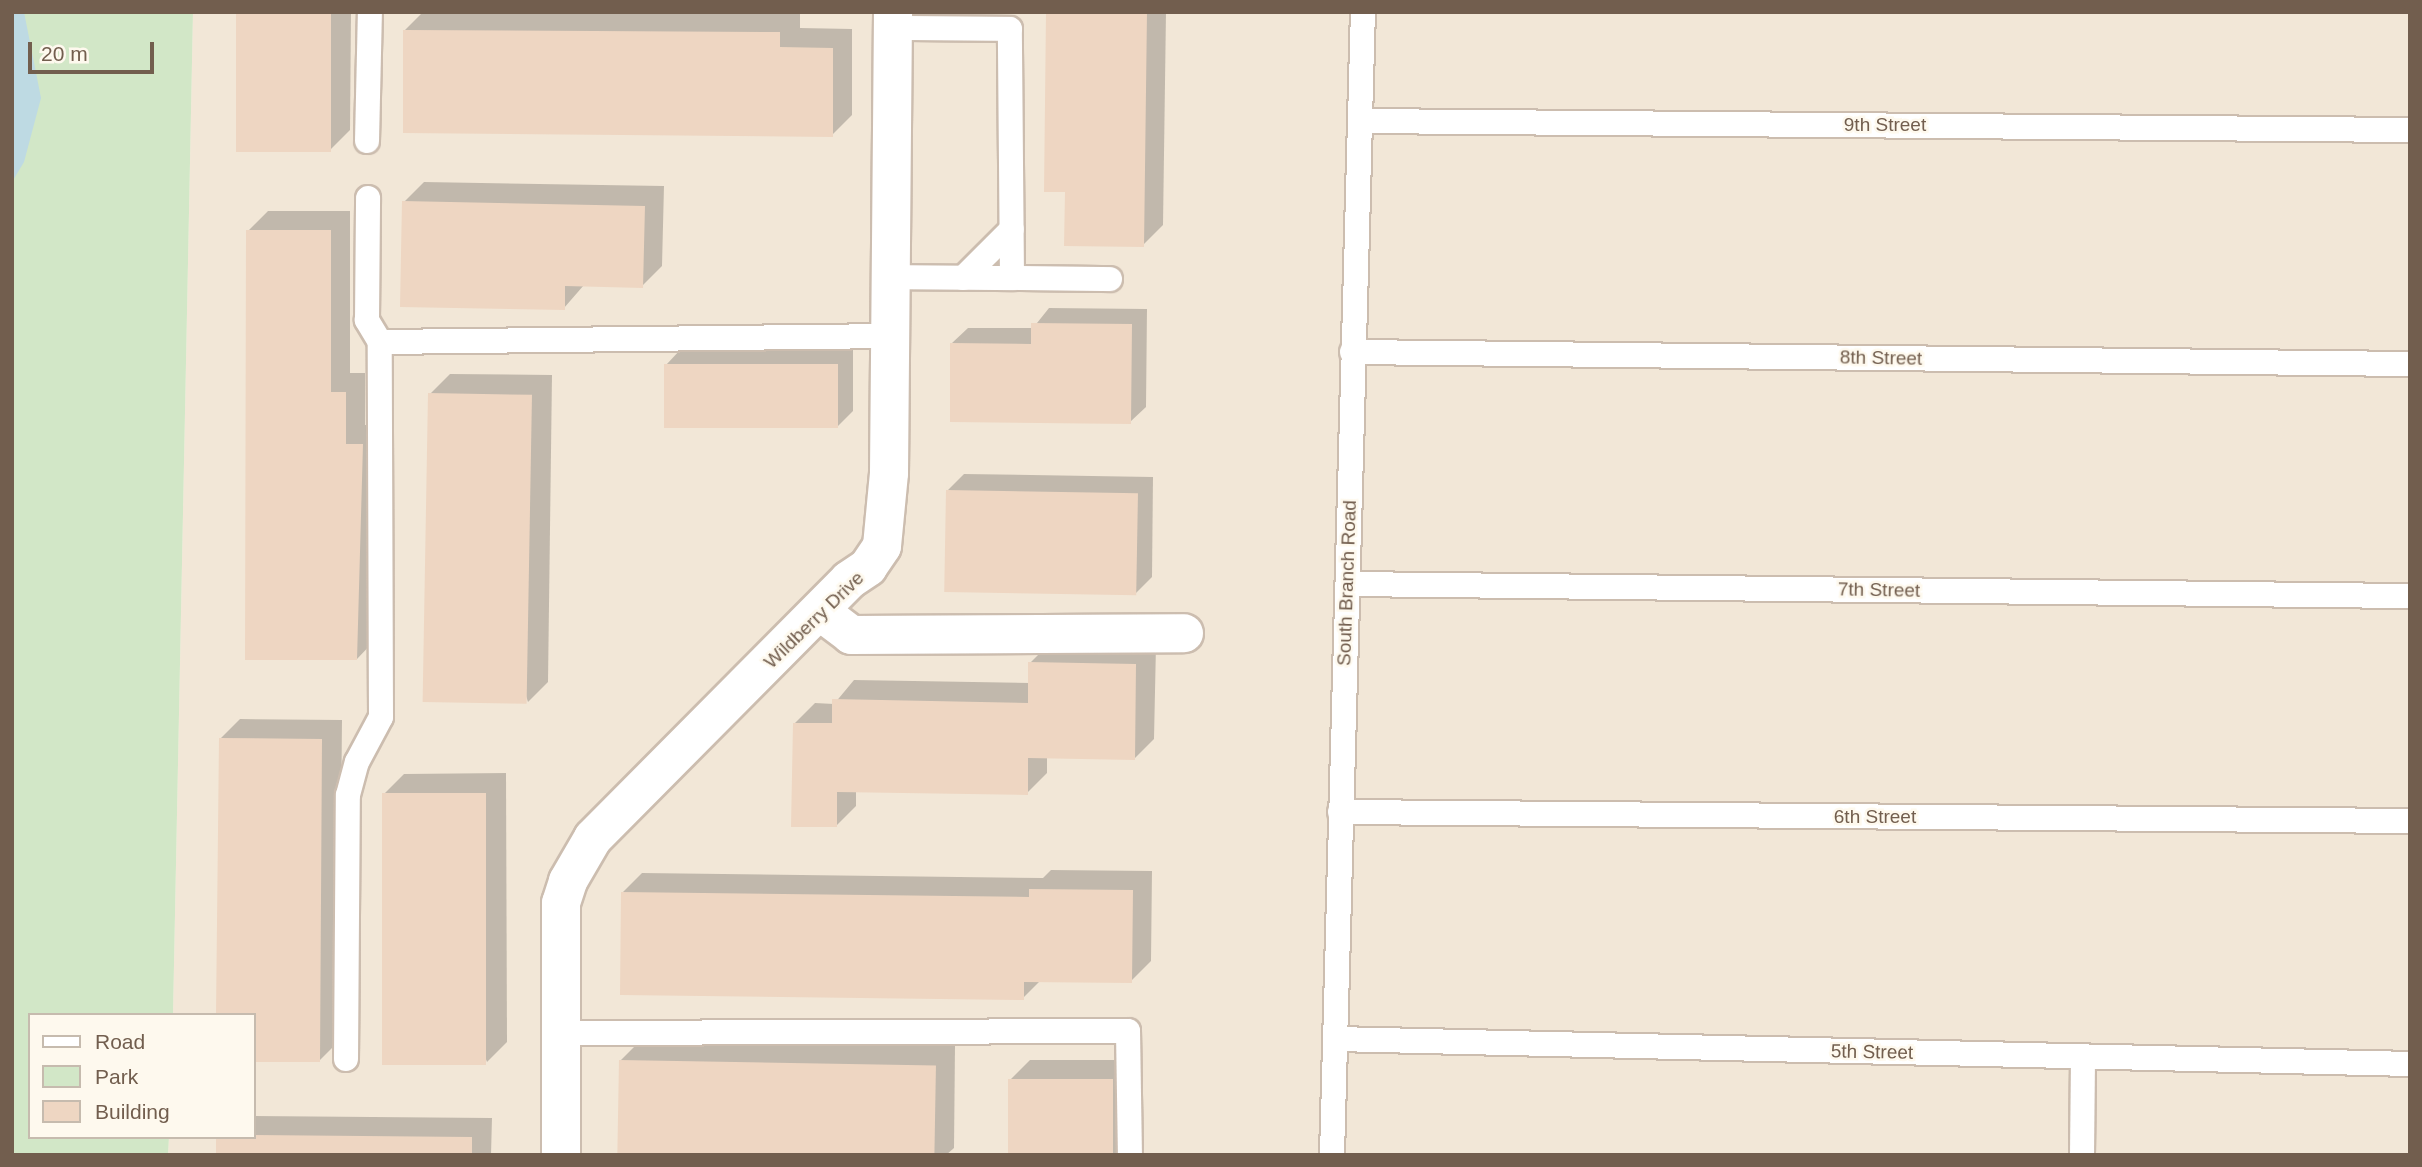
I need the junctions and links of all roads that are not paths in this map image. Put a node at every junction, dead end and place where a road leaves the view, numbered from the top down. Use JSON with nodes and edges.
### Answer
{"nodes":[{"id":1,"x":370,"y":12,"type":"edge"},
{"id":2,"x":1363,"y":12,"type":"edge"},
{"id":3,"x":893,"y":20,"type":"edge"},
{"id":4,"x":1360,"y":121,"type":"junction"},
{"id":5,"x":2410,"y":130,"type":"edge"},
{"id":6,"x":367,"y":141,"type":"dead end"},
{"id":7,"x":368,"y":198,"type":"dead end"},
{"id":8,"x":1012,"y":229,"type":"junction"},
{"id":9,"x":891,"y":277,"type":"junction"},
{"id":10,"x":963,"y":278,"type":"junction"},
{"id":11,"x":1012,"y":278,"type":"junction"},
{"id":12,"x":1110,"y":279,"type":"dead end"},
{"id":13,"x":890,"y":336,"type":"junction"},
{"id":14,"x":380,"y":342,"type":"junction"},
{"id":15,"x":1352,"y":352,"type":"junction"},
{"id":16,"x":2410,"y":364,"type":"edge"},
{"id":17,"x":1348,"y":584,"type":"junction"},
{"id":18,"x":2410,"y":596,"type":"edge"},
{"id":19,"x":821,"y":612,"type":"junction"},
{"id":20,"x":1184,"y":633,"type":"dead end"},
{"id":21,"x":1340,"y":812,"type":"junction"},
{"id":22,"x":2410,"y":821,"type":"edge"},
{"id":23,"x":562,"y":1033,"type":"junction"},
{"id":24,"x":1335,"y":1039,"type":"junction"},
{"id":25,"x":2083,"y":1057,"type":"junction"},
{"id":26,"x":346,"y":1059,"type":"dead end"},
{"id":27,"x":2410,"y":1064,"type":"edge"},
{"id":28,"x":561,"y":1155,"type":"edge"},
{"id":29,"x":1130,"y":1155,"type":"edge"},
{"id":30,"x":1332,"y":1155,"type":"edge"},
{"id":31,"x":2082,"y":1155,"type":"edge"}],
"edges":[{"from":1,"to":6,"type":"lane"},
{"from":2,"to":4,"type":"lane","name":"South Branch Road"},
{"from":3,"to":8,"type":"lane"},
{"from":3,"to":9,"type":"street","name":"Wildberry Drive"},
{"from":4,"to":5,"type":"lane","name":"9th Street"},
{"from":4,"to":15,"type":"lane","name":"South Branch Road"},
{"from":7,"to":14,"type":"lane"},
{"from":8,"to":10,"type":"lane"},
{"from":8,"to":11,"type":"lane"},
{"from":9,"to":10,"type":"lane"},
{"from":9,"to":13,"type":"street","name":"Wildberry Drive"},
{"from":10,"to":11,"type":"lane"},
{"from":11,"to":12,"type":"lane"},
{"from":13,"to":14,"type":"lane"},
{"from":13,"to":19,"type":"street","name":"Wildberry Drive"},
{"from":14,"to":26,"type":"lane"},
{"from":15,"to":16,"type":"lane","name":"8th Street"},
{"from":15,"to":17,"type":"lane","name":"South Branch Road"},
{"from":17,"to":18,"type":"lane","name":"7th Street"},
{"from":17,"to":21,"type":"lane","name":"South Branch Road"},
{"from":19,"to":20,"type":"street"},
{"from":19,"to":23,"type":"street","name":"Wildberry Drive"},
{"from":21,"to":22,"type":"lane","name":"6th Street"},
{"from":21,"to":24,"type":"lane","name":"South Branch Road"},
{"from":23,"to":28,"type":"street","name":"Wildberry Drive"},
{"from":23,"to":29,"type":"lane"},
{"from":24,"to":25,"type":"lane","name":"5th Street"},
{"from":24,"to":30,"type":"lane","name":"South Branch Road"},
{"from":25,"to":27,"type":"lane","name":"5th Street"},
{"from":25,"to":31,"type":"lane"}]}
